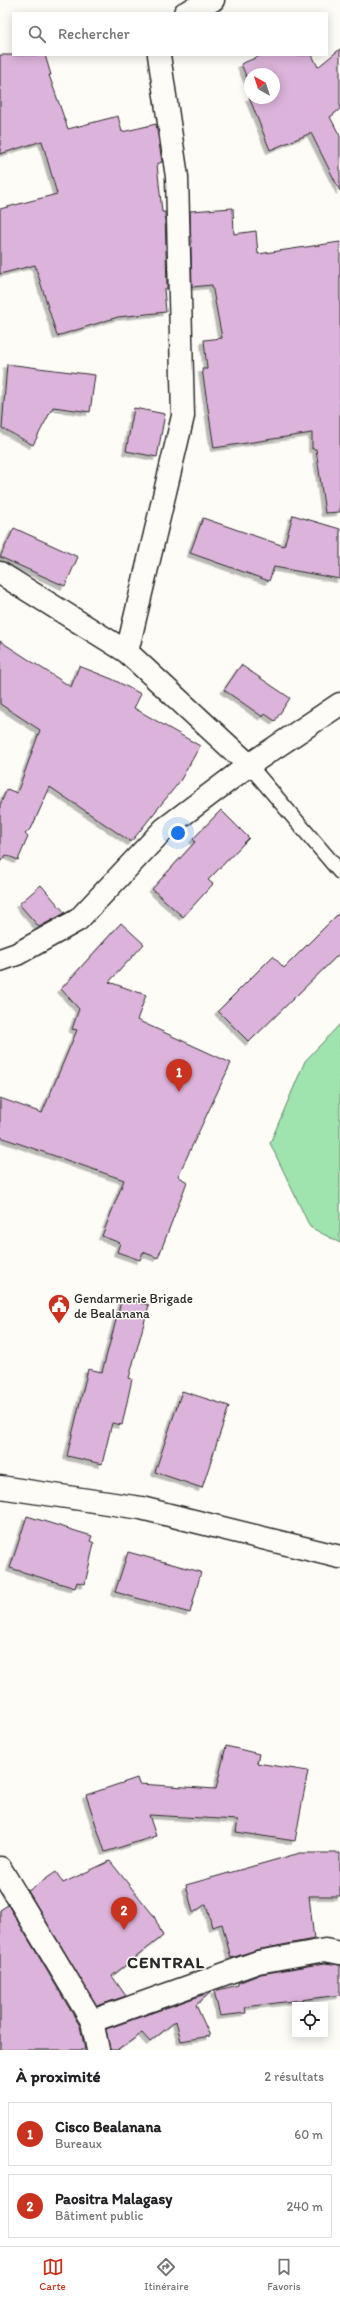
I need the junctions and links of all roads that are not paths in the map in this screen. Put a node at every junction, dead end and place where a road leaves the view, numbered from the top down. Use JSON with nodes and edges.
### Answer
{"nodes":[{"id":1,"x":213,"y":0,"type":"edge"},
{"id":2,"x":187,"y":12,"type":"edge"},
{"id":3,"x":159,"y":56,"type":"edge"},
{"id":4,"x":0,"y":573,"type":"edge"},
{"id":5,"x":127,"y":652,"type":"junction"},
{"id":6,"x":340,"y":704,"type":"edge"},
{"id":7,"x":249,"y":765,"type":"junction"},
{"id":8,"x":340,"y":872,"type":"edge"},
{"id":9,"x":0,"y":960,"type":"edge"},
{"id":10,"x":0,"y":1486,"type":"edge"},
{"id":11,"x":340,"y":1557,"type":"edge"},
{"id":12,"x":0,"y":1868,"type":"edge"},
{"id":13,"x":340,"y":1953,"type":"edge"},
{"id":14,"x":92,"y":2021,"type":"junction"},
{"id":15,"x":98,"y":2050,"type":"edge"}],
"edges":[{"from":1,"to":2,"type":"street"},
{"from":3,"to":5,"type":"street"},
{"from":4,"to":5,"type":"street"},
{"from":5,"to":7,"type":"street"},
{"from":6,"to":7,"type":"street"},
{"from":7,"to":8,"type":"lane"},
{"from":7,"to":9,"type":"street"},
{"from":10,"to":11,"type":"street"},
{"from":12,"to":14,"type":"street"},
{"from":13,"to":14,"type":"street"},
{"from":14,"to":15,"type":"street"}]}
